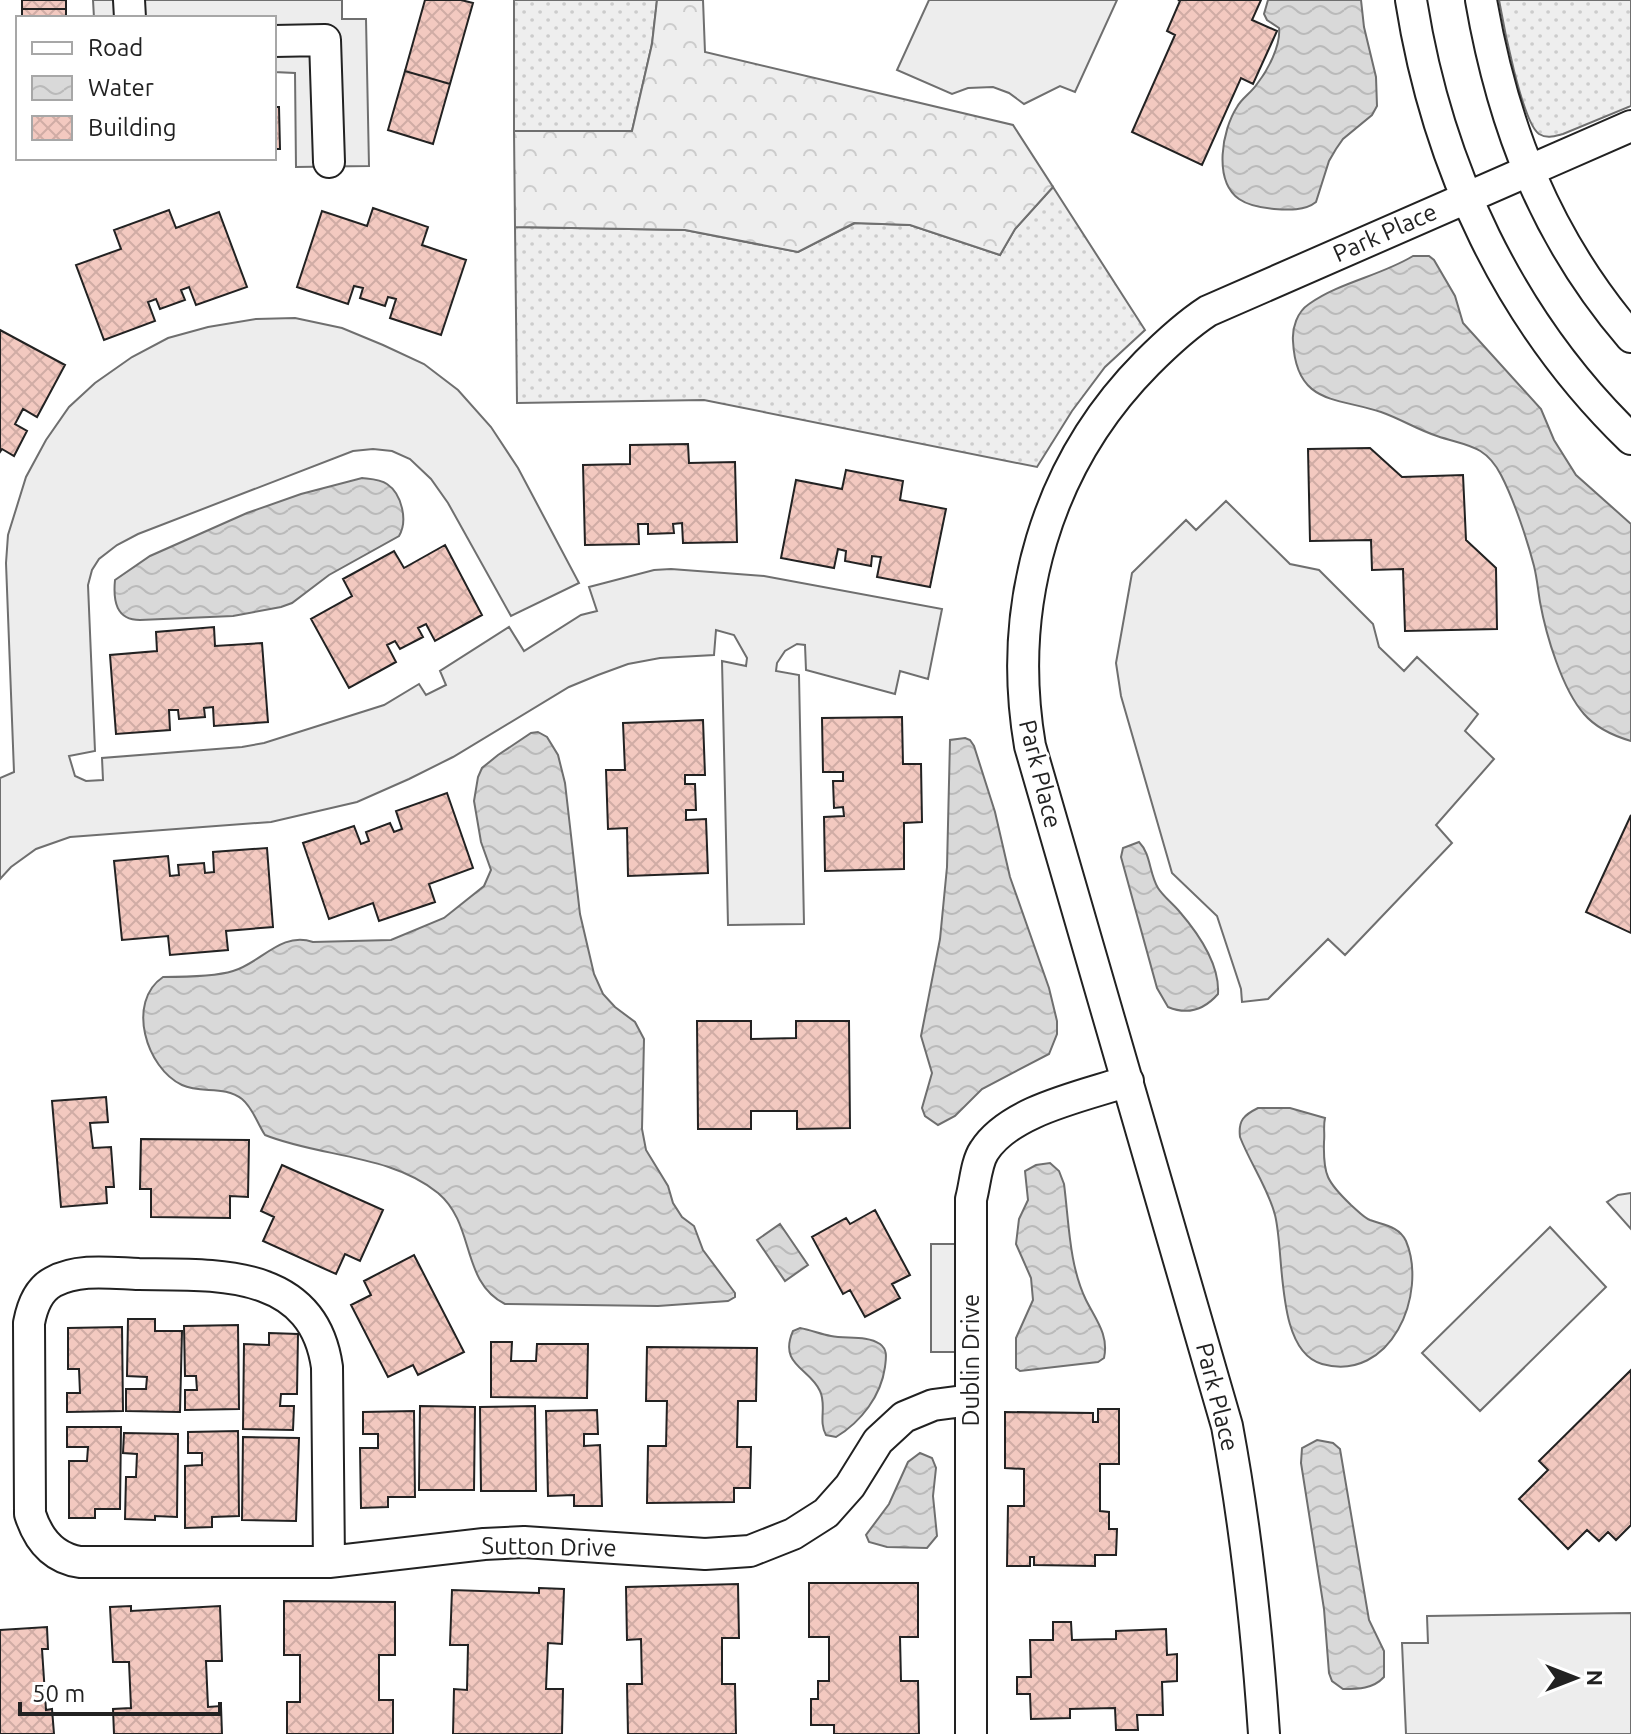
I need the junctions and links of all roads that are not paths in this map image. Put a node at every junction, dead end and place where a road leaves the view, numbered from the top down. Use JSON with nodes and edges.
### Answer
{"nodes":[{"id":1,"x":1411,"y":0,"type":"edge"},
{"id":2,"x":1481,"y":0,"type":"edge"},
{"id":3,"x":276,"y":41,"type":"edge"},
{"id":4,"x":1631,"y":126,"type":"edge"},
{"id":5,"x":329,"y":162,"type":"dead end"},
{"id":6,"x":1529,"y":171,"type":"junction"},
{"id":7,"x":1465,"y":198,"type":"junction"},
{"id":8,"x":1631,"y":337,"type":"edge"},
{"id":9,"x":1631,"y":439,"type":"edge"},
{"id":10,"x":1128,"y":1081,"type":"junction"},
{"id":11,"x":971,"y":1400,"type":"junction"},
{"id":12,"x":329,"y":1562,"type":"junction"},
{"id":13,"x":971,"y":1734,"type":"edge"},
{"id":14,"x":1264,"y":1734,"type":"edge"}],
"edges":[{"from":1,"to":7,"type":"street"},
{"from":2,"to":6,"type":"street"},
{"from":3,"to":5,"type":"street"},
{"from":4,"to":6,"type":"street","name":"Park Place"},
{"from":6,"to":7,"type":"street","name":"Park Place"},
{"from":6,"to":8,"type":"street"},
{"from":7,"to":9,"type":"street"},
{"from":7,"to":10,"type":"street","name":"Park Place"},
{"from":10,"to":11,"type":"street","name":"Dublin Drive"},
{"from":10,"to":14,"type":"street","name":"Park Place"},
{"from":11,"to":12,"type":"street","name":"Sutton Drive"},
{"from":11,"to":13,"type":"street","name":"Dublin Drive"},
{"from":12,"to":12,"type":"street","name":"Sutton Drive"}]}
